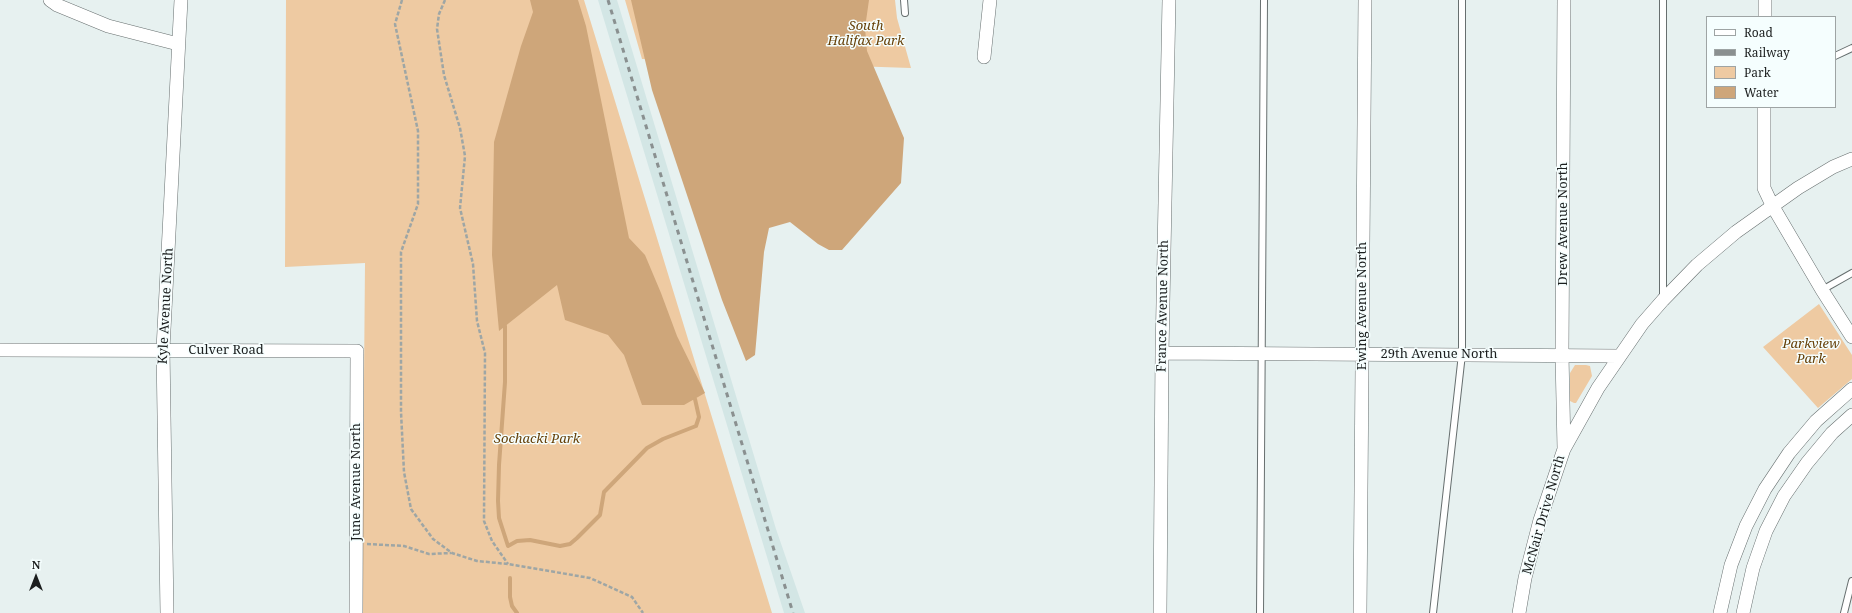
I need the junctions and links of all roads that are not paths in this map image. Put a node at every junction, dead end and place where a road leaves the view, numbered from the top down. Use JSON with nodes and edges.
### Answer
{"nodes":[{"id":1,"x":50,"y":0,"type":"edge"},
{"id":2,"x":181,"y":0,"type":"edge"},
{"id":3,"x":904,"y":0,"type":"edge"},
{"id":4,"x":990,"y":0,"type":"edge"},
{"id":5,"x":1169,"y":0,"type":"edge"},
{"id":6,"x":1264,"y":0,"type":"edge"},
{"id":7,"x":1365,"y":0,"type":"edge"},
{"id":8,"x":1462,"y":0,"type":"edge"},
{"id":9,"x":1564,"y":0,"type":"edge"},
{"id":10,"x":1663,"y":0,"type":"edge"},
{"id":11,"x":1765,"y":0,"type":"edge"},
{"id":12,"x":905,"y":13,"type":"dead end"},
{"id":13,"x":1765,"y":16,"type":"edge"},
{"id":14,"x":178,"y":44,"type":"junction"},
{"id":15,"x":1852,"y":48,"type":"edge"},
{"id":16,"x":1836,"y":56,"type":"edge"},
{"id":17,"x":984,"y":57,"type":"dead end"},
{"id":18,"x":1764,"y":108,"type":"edge"},
{"id":19,"x":1852,"y":159,"type":"edge"},
{"id":20,"x":1772,"y":206,"type":"junction"},
{"id":21,"x":1852,"y":273,"type":"edge"},
{"id":22,"x":1822,"y":290,"type":"junction"},
{"id":23,"x":1663,"y":300,"type":"junction"},
{"id":24,"x":1852,"y":337,"type":"edge"},
{"id":25,"x":163,"y":349,"type":"junction"},
{"id":26,"x":0,"y":350,"type":"edge"},
{"id":27,"x":357,"y":351,"type":"joint"},
{"id":28,"x":1162,"y":353,"type":"junction"},
{"id":29,"x":1261,"y":353,"type":"junction"},
{"id":30,"x":1362,"y":354,"type":"junction"},
{"id":31,"x":1462,"y":354,"type":"junction"},
{"id":32,"x":1562,"y":355,"type":"junction"},
{"id":33,"x":1619,"y":356,"type":"junction"},
{"id":34,"x":1852,"y":389,"type":"edge"},
{"id":35,"x":1852,"y":415,"type":"edge"},
{"id":36,"x":1564,"y":449,"type":"junction"},
{"id":37,"x":1852,"y":581,"type":"edge"},
{"id":38,"x":167,"y":613,"type":"edge"},
{"id":39,"x":356,"y":613,"type":"edge"},
{"id":40,"x":1160,"y":613,"type":"edge"},
{"id":41,"x":1260,"y":613,"type":"edge"},
{"id":42,"x":1360,"y":613,"type":"edge"},
{"id":43,"x":1433,"y":613,"type":"edge"},
{"id":44,"x":1520,"y":613,"type":"edge"},
{"id":45,"x":1720,"y":613,"type":"edge"},
{"id":46,"x":1743,"y":613,"type":"edge"},
{"id":47,"x":1844,"y":613,"type":"edge"}],
"edges":[{"from":1,"to":14,"type":"street"},
{"from":2,"to":14,"type":"street","name":"Kyle Avenue North"},
{"from":3,"to":12,"type":"lane"},
{"from":4,"to":17,"type":"street"},
{"from":5,"to":28,"type":"street","name":"France Avenue North"},
{"from":6,"to":29,"type":"lane"},
{"from":7,"to":30,"type":"street","name":"Ewing Avenue North"},
{"from":8,"to":31,"type":"lane"},
{"from":9,"to":32,"type":"street","name":"Drew Avenue North"},
{"from":10,"to":23,"type":"lane"},
{"from":11,"to":13,"type":"street"},
{"from":14,"to":25,"type":"street","name":"Kyle Avenue North"},
{"from":15,"to":16,"type":"lane"},
{"from":18,"to":20,"type":"street"},
{"from":19,"to":20,"type":"street","name":"McNair Drive North"},
{"from":20,"to":22,"type":"street"},
{"from":20,"to":23,"type":"street","name":"McNair Drive North"},
{"from":21,"to":22,"type":"lane"},
{"from":22,"to":24,"type":"street"},
{"from":23,"to":33,"type":"street","name":"McNair Drive North"},
{"from":25,"to":26,"type":"street","name":"Culver Road"},
{"from":25,"to":27,"type":"street","name":"Culver Road"},
{"from":25,"to":38,"type":"street","name":"Kyle Avenue North"},
{"from":27,"to":39,"type":"street","name":"June Avenue North"},
{"from":28,"to":29,"type":"street","name":"29th Avenue North"},
{"from":28,"to":40,"type":"street","name":"France Avenue North"},
{"from":29,"to":30,"type":"street","name":"29th Avenue North"},
{"from":29,"to":41,"type":"lane"},
{"from":30,"to":31,"type":"street","name":"29th Avenue North"},
{"from":30,"to":42,"type":"street","name":"Ewing Avenue North"},
{"from":31,"to":32,"type":"street","name":"29th Avenue North"},
{"from":31,"to":43,"type":"lane"},
{"from":32,"to":33,"type":"street","name":"29th Avenue North"},
{"from":32,"to":36,"type":"street","name":"Drew Avenue North"},
{"from":33,"to":36,"type":"street","name":"McNair Drive North"},
{"from":34,"to":45,"type":"street"},
{"from":35,"to":46,"type":"street"},
{"from":36,"to":44,"type":"street","name":"McNair Drive North"},
{"from":37,"to":47,"type":"lane"}]}
